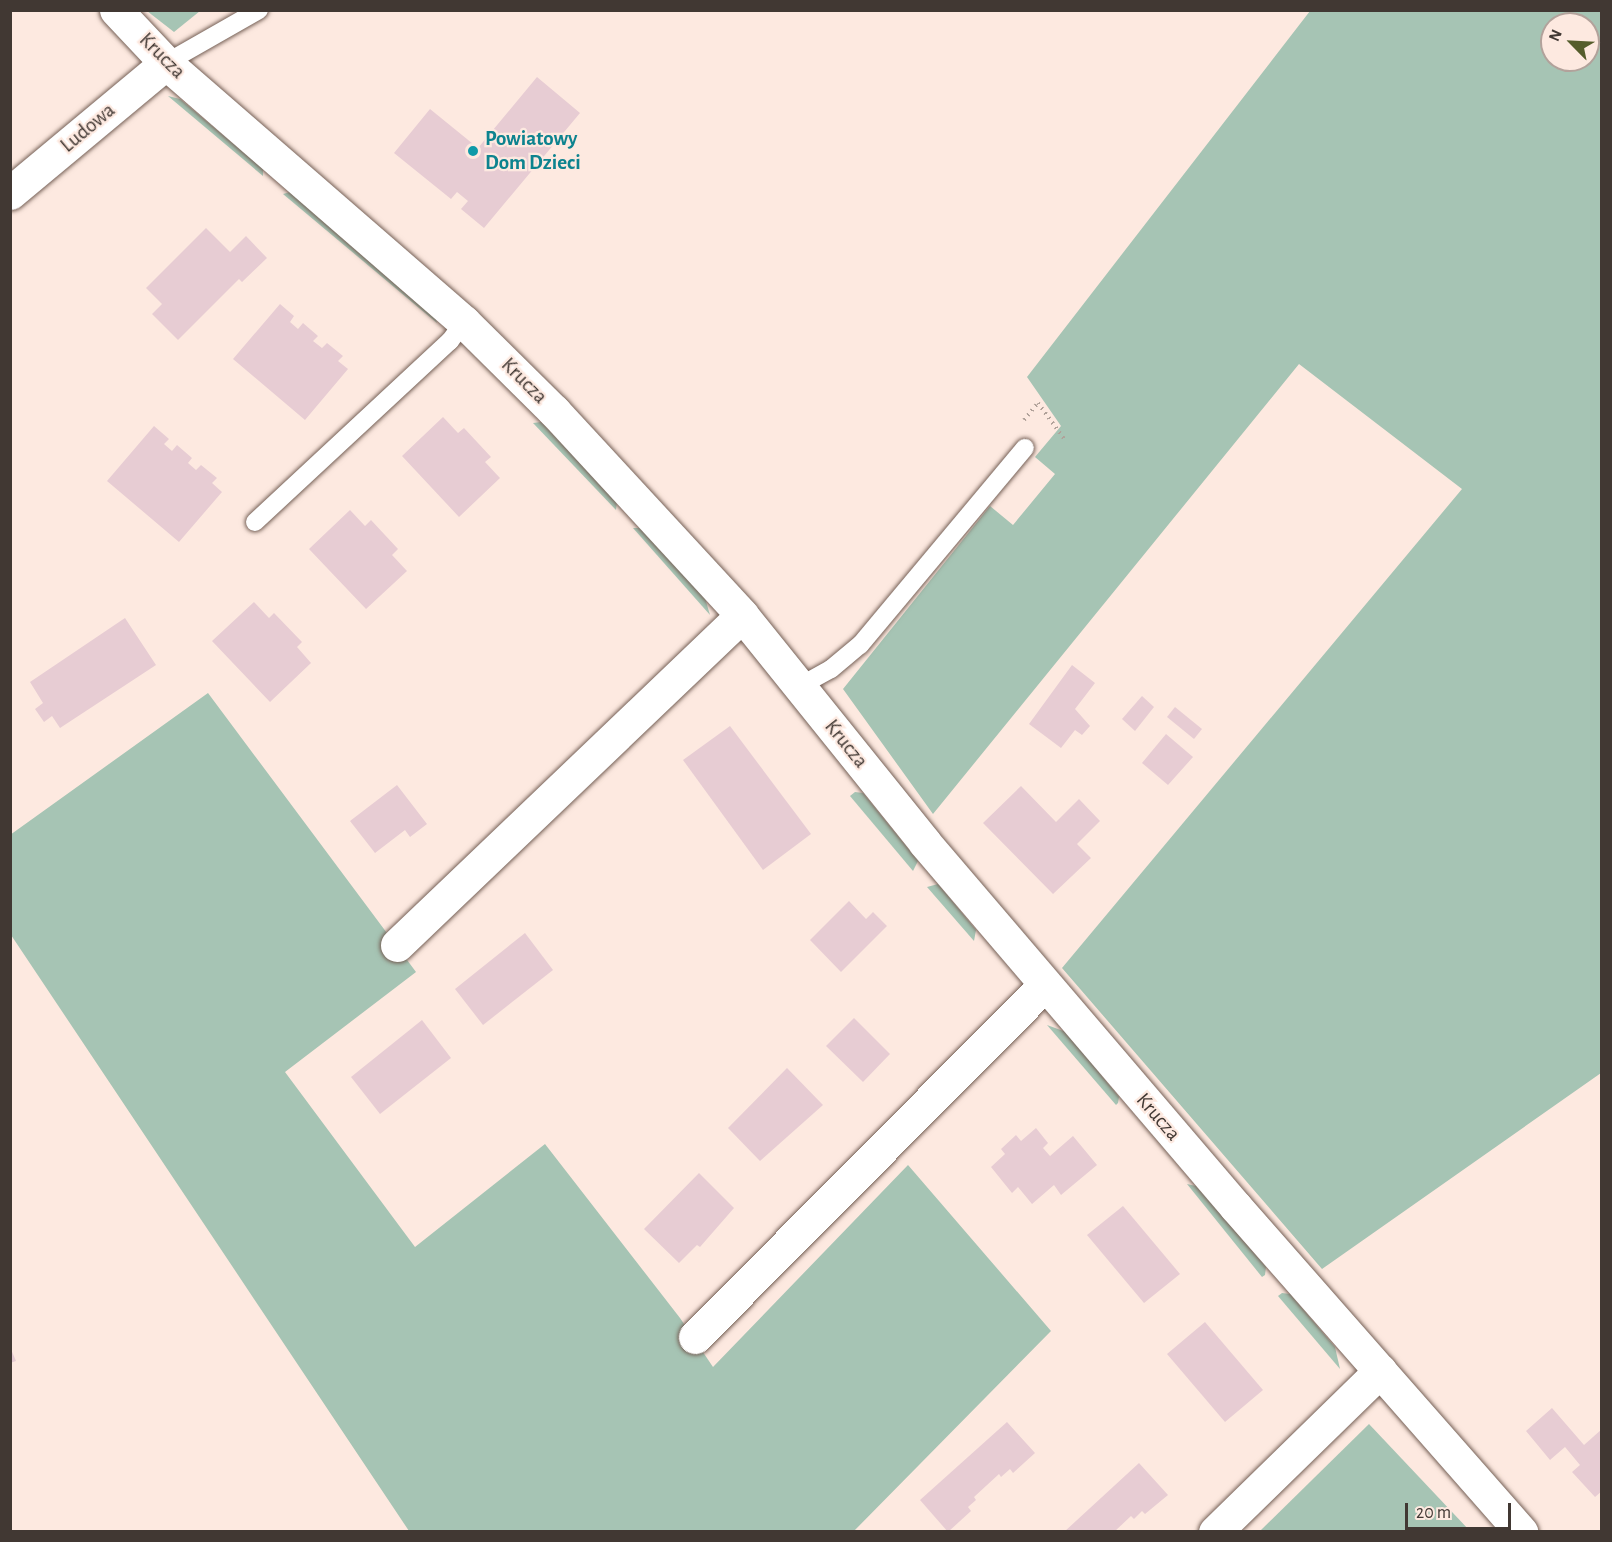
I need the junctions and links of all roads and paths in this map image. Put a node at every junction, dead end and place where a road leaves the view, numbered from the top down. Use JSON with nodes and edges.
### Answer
{"nodes":[{"id":1,"x":116,"y":10,"type":"edge"},
{"id":2,"x":259,"y":10,"type":"edge"},
{"id":3,"x":165,"y":63,"type":"junction"},
{"id":4,"x":10,"y":193,"type":"edge"},
{"id":5,"x":464,"y":322,"type":"junction"},
{"id":6,"x":1025,"y":448,"type":"dead end"},
{"id":7,"x":255,"y":522,"type":"dead end"},
{"id":8,"x":742,"y":615,"type":"junction"},
{"id":9,"x":800,"y":686,"type":"junction"},
{"id":10,"x":397,"y":945,"type":"dead end"},
{"id":11,"x":1045,"y":985,"type":"junction"},
{"id":12,"x":694,"y":1337,"type":"dead end"},
{"id":13,"x":1380,"y":1371,"type":"junction"},
{"id":14,"x":1215,"y":1532,"type":"edge"},
{"id":15,"x":1521,"y":1532,"type":"edge"}],
"edges":[{"from":1,"to":3,"type":"street","name":"Krucza"},
{"from":2,"to":3,"type":"lane"},
{"from":3,"to":4,"type":"street","name":"Ludowa"},
{"from":3,"to":5,"type":"street","name":"Krucza"},
{"from":5,"to":7,"type":"lane"},
{"from":5,"to":8,"type":"street","name":"Krucza"},
{"from":6,"to":9,"type":"lane"},
{"from":8,"to":9,"type":"street","name":"Krucza"},
{"from":8,"to":10,"type":"street"},
{"from":9,"to":11,"type":"street","name":"Krucza"},
{"from":11,"to":12,"type":"street"},
{"from":11,"to":13,"type":"street","name":"Krucza"},
{"from":13,"to":14,"type":"street"},
{"from":13,"to":15,"type":"street","name":"Krucza"}]}
